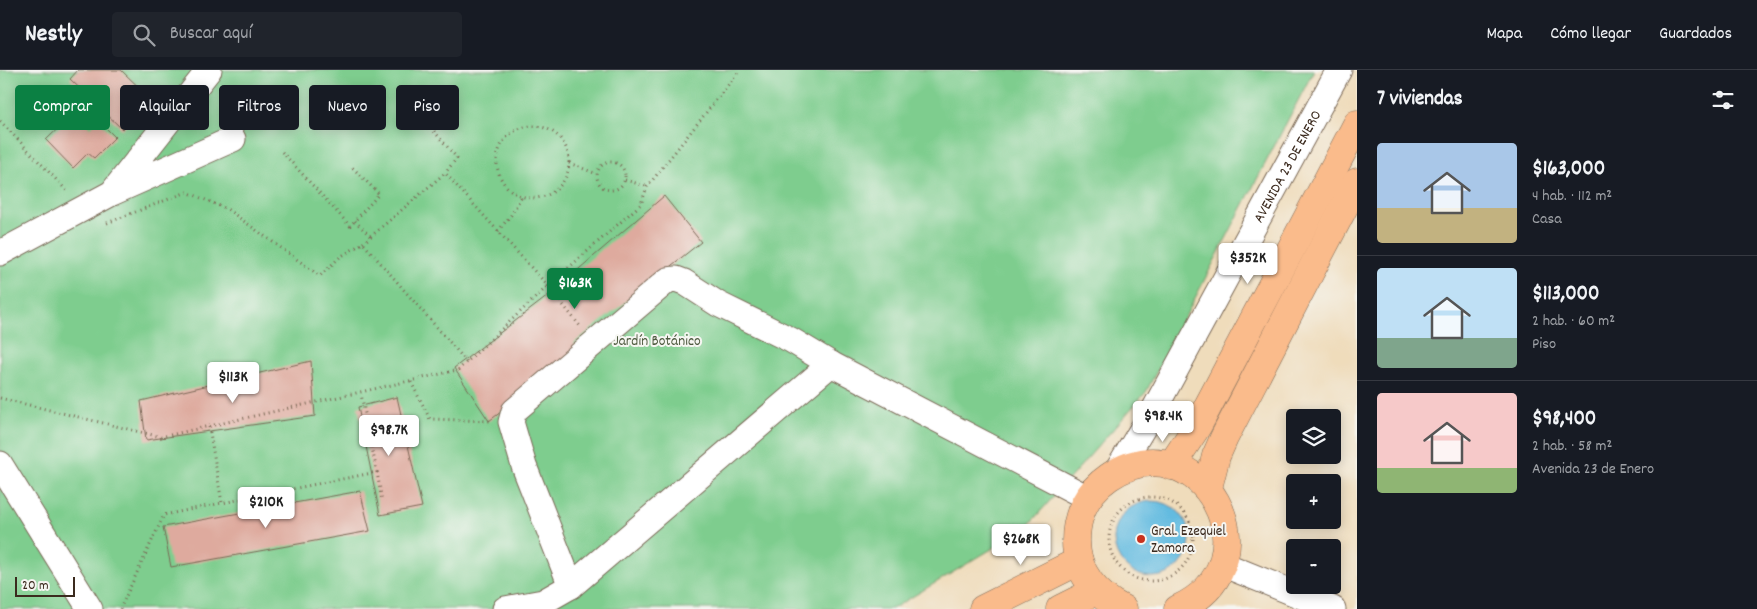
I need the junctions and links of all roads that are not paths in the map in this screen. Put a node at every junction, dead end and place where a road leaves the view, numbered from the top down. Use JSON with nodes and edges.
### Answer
{"nodes":[{"id":1,"x":209,"y":70,"type":"edge"},
{"id":2,"x":1340,"y":70,"type":"edge"},
{"id":3,"x":1357,"y":124,"type":"edge"},
{"id":4,"x":232,"y":139,"type":"dead end"},
{"id":5,"x":1357,"y":182,"type":"edge"},
{"id":6,"x":112,"y":193,"type":"junction"},
{"id":7,"x":0,"y":253,"type":"edge"},
{"id":8,"x":831,"y":364,"type":"junction"},
{"id":9,"x":0,"y":464,"type":"edge"},
{"id":10,"x":1170,"y":466,"type":"junction"},
{"id":11,"x":1117,"y":471,"type":"junction"},
{"id":12,"x":1208,"y":488,"type":"junction"},
{"id":13,"x":1088,"y":498,"type":"junction"},
{"id":14,"x":1079,"y":561,"type":"junction"},
{"id":15,"x":1222,"y":564,"type":"junction"},
{"id":16,"x":572,"y":586,"type":"junction"},
{"id":17,"x":1096,"y":591,"type":"junction"},
{"id":18,"x":90,"y":609,"type":"edge"},
{"id":19,"x":505,"y":609,"type":"edge"},
{"id":20,"x":983,"y":609,"type":"edge"},
{"id":21,"x":1060,"y":609,"type":"edge"},
{"id":22,"x":1123,"y":609,"type":"edge"},
{"id":23,"x":1178,"y":609,"type":"edge"},
{"id":24,"x":1333,"y":609,"type":"edge"}],
"edges":[{"from":1,"to":6,"type":"street"},
{"from":2,"to":11,"type":"street","name":"AVENIDA 23 DE ENERO"},
{"from":3,"to":10,"type":"main road"},
{"from":4,"to":6,"type":"street"},
{"from":5,"to":12,"type":"main road"},
{"from":6,"to":7,"type":"street"},
{"from":8,"to":13,"type":"street"},
{"from":8,"to":16,"type":"street"},
{"from":8,"to":16,"type":"street"},
{"from":9,"to":18,"type":"street"},
{"from":10,"to":11,"type":"main road"},
{"from":10,"to":12,"type":"main road"},
{"from":11,"to":13,"type":"main road"},
{"from":12,"to":15,"type":"main road"},
{"from":13,"to":14,"type":"main road"},
{"from":14,"to":17,"type":"main road"},
{"from":14,"to":20,"type":"main road"},
{"from":15,"to":23,"type":"main road"},
{"from":15,"to":24,"type":"street"},
{"from":16,"to":19,"type":"street"},
{"from":17,"to":21,"type":"main road"},
{"from":17,"to":22,"type":"main road"}]}
